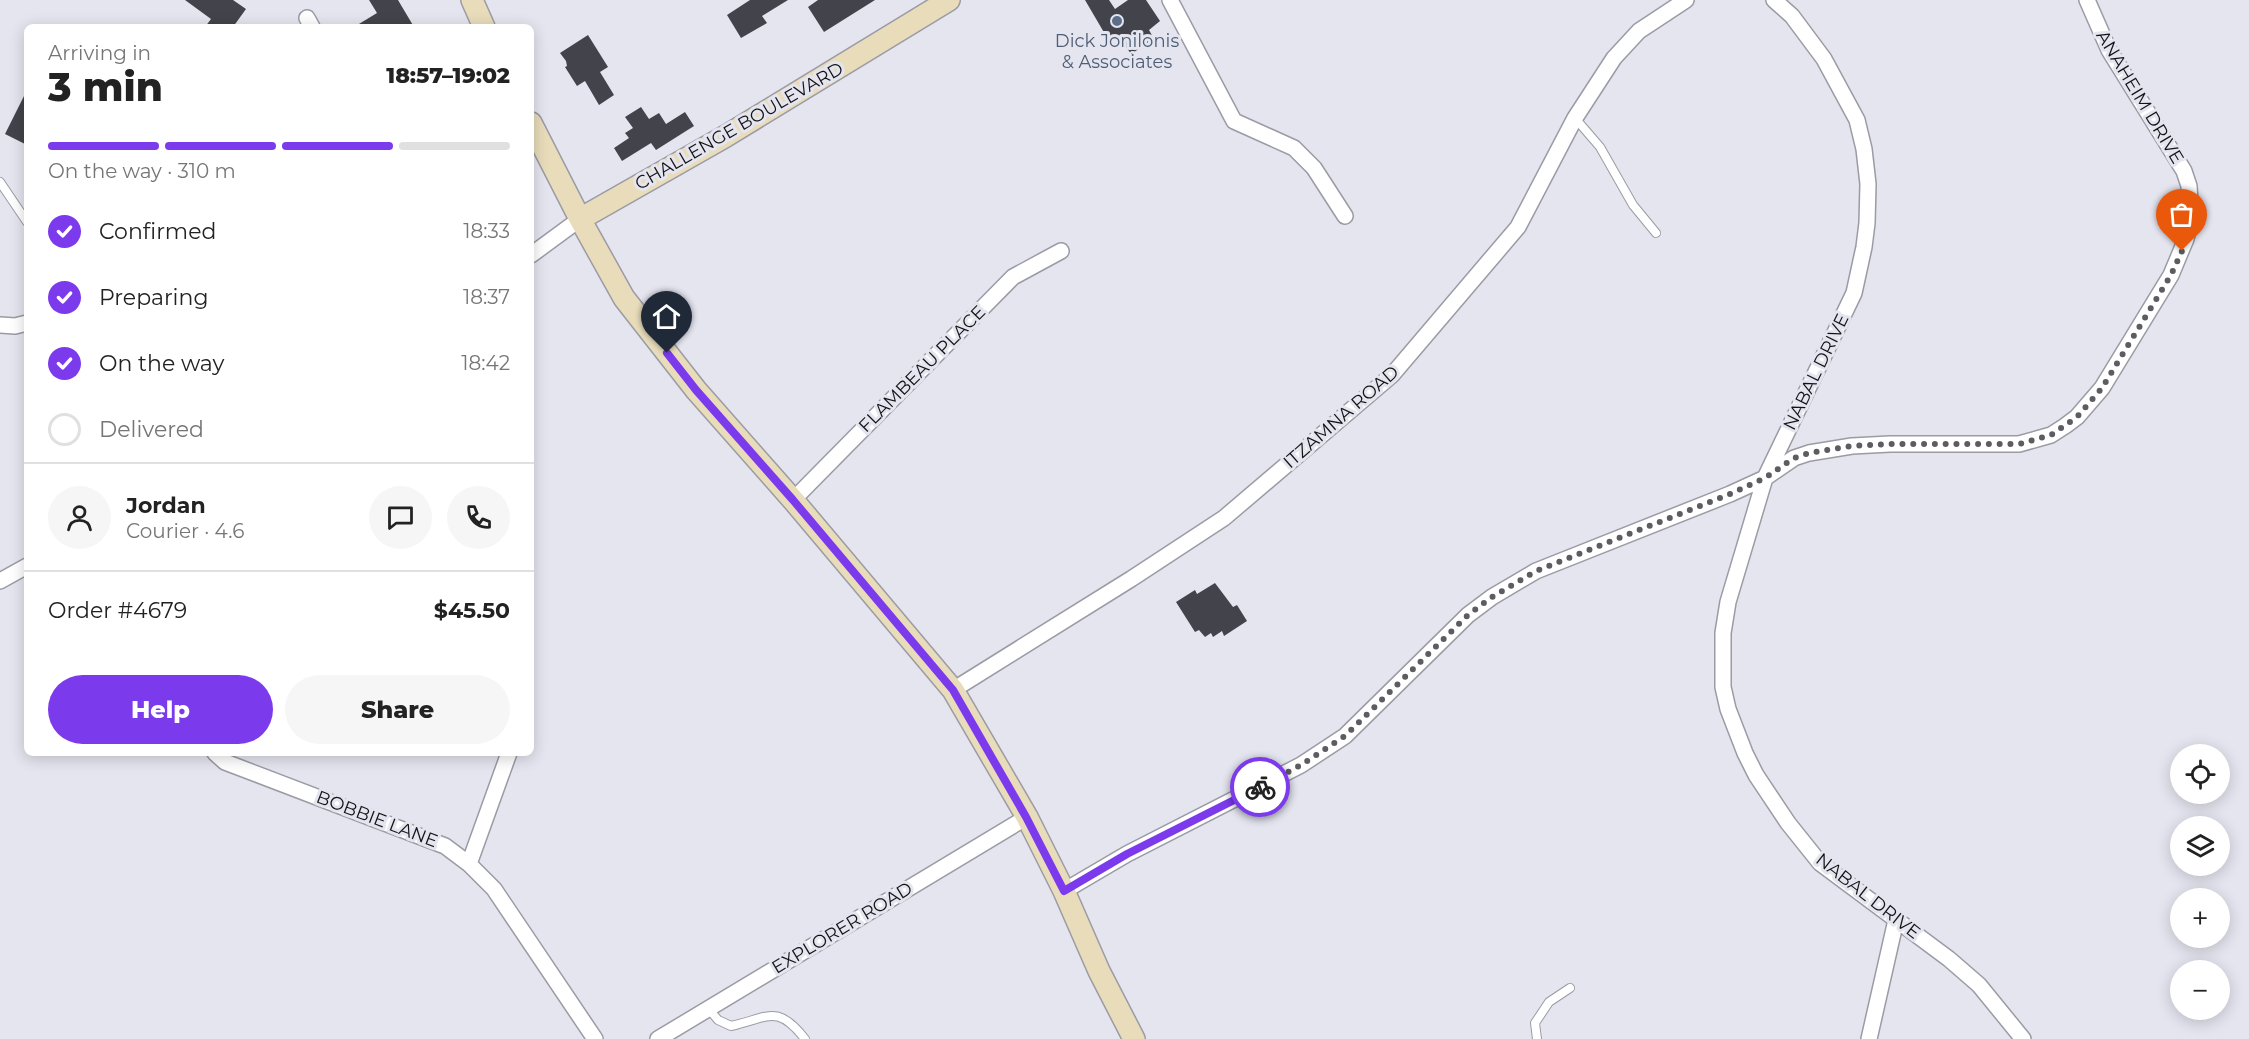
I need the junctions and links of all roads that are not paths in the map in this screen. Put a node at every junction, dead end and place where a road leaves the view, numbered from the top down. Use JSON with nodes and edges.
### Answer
{"nodes":[{"id":1,"x":472,"y":0,"type":"edge"},
{"id":2,"x":948,"y":0,"type":"edge"},
{"id":3,"x":1170,"y":0,"type":"edge"},
{"id":4,"x":1686,"y":0,"type":"edge"},
{"id":5,"x":1774,"y":0,"type":"edge"},
{"id":6,"x":2087,"y":0,"type":"edge"},
{"id":7,"x":483,"y":24,"type":"edge"},
{"id":8,"x":1575,"y":118,"type":"junction"},
{"id":9,"x":534,"y":129,"type":"edge"},
{"id":10,"x":0,"y":182,"type":"edge"},
{"id":11,"x":1345,"y":216,"type":"dead end"},
{"id":12,"x":24,"y":218,"type":"edge"},
{"id":13,"x":580,"y":219,"type":"junction"},
{"id":14,"x":1656,"y":233,"type":"dead end"},
{"id":15,"x":1061,"y":251,"type":"dead end"},
{"id":16,"x":534,"y":253,"type":"edge"},
{"id":17,"x":0,"y":324,"type":"edge"},
{"id":18,"x":24,"y":324,"type":"edge"},
{"id":19,"x":1765,"y":478,"type":"junction"},
{"id":20,"x":793,"y":500,"type":"junction"},
{"id":21,"x":24,"y":568,"type":"edge"},
{"id":22,"x":0,"y":581,"type":"edge"},
{"id":23,"x":953,"y":690,"type":"junction"},
{"id":24,"x":218,"y":756,"type":"edge"},
{"id":25,"x":508,"y":756,"type":"edge"},
{"id":26,"x":1026,"y":817,"type":"junction"},
{"id":27,"x":469,"y":864,"type":"junction"},
{"id":28,"x":1064,"y":891,"type":"junction"},
{"id":29,"x":1896,"y":920,"type":"junction"},
{"id":30,"x":1570,"y":988,"type":"dead end"},
{"id":31,"x":708,"y":1008,"type":"junction"},
{"id":32,"x":595,"y":1039,"type":"edge"},
{"id":33,"x":658,"y":1039,"type":"edge"},
{"id":34,"x":805,"y":1039,"type":"edge"},
{"id":35,"x":1134,"y":1039,"type":"edge"},
{"id":36,"x":1537,"y":1039,"type":"edge"},
{"id":37,"x":1869,"y":1039,"type":"edge"},
{"id":38,"x":2023,"y":1039,"type":"edge"}],
"edges":[{"from":1,"to":7,"type":"main road"},
{"from":2,"to":13,"type":"main road","name":"CHALLENGE BOULEVARD"},
{"from":3,"to":11,"type":"street"},
{"from":4,"to":8,"type":"street","name":"ITZAMNA ROAD"},
{"from":5,"to":19,"type":"street","name":"NABAL DRIVE"},
{"from":6,"to":19,"type":"street","name":"ANAHEIM DRIVE"},
{"from":8,"to":14,"type":"lane"},
{"from":8,"to":23,"type":"street","name":"ITZAMNA ROAD"},
{"from":9,"to":13,"type":"main road"},
{"from":10,"to":12,"type":"lane"},
{"from":13,"to":16,"type":"street","name":"CHALLENGE BOULEVARD"},
{"from":13,"to":20,"type":"main road"},
{"from":15,"to":20,"type":"street","name":"FLAMBEAU PLACE"},
{"from":17,"to":18,"type":"street"},
{"from":19,"to":28,"type":"street","name":"ANAHEIM DRIVE"},
{"from":19,"to":29,"type":"street","name":"NABAL DRIVE"},
{"from":20,"to":23,"type":"main road"},
{"from":21,"to":22,"type":"street"},
{"from":23,"to":26,"type":"main road"},
{"from":24,"to":27,"type":"street","name":"BOBBIE LANE"},
{"from":25,"to":27,"type":"street"},
{"from":26,"to":28,"type":"main road"},
{"from":26,"to":31,"type":"street","name":"EXPLORER ROAD"},
{"from":27,"to":32,"type":"street","name":"BOBBIE LANE"},
{"from":28,"to":35,"type":"main road"},
{"from":29,"to":37,"type":"street"},
{"from":29,"to":38,"type":"street","name":"NABAL DRIVE"},
{"from":30,"to":36,"type":"lane"},
{"from":31,"to":33,"type":"street","name":"EXPLORER ROAD"},
{"from":31,"to":34,"type":"lane"}]}
